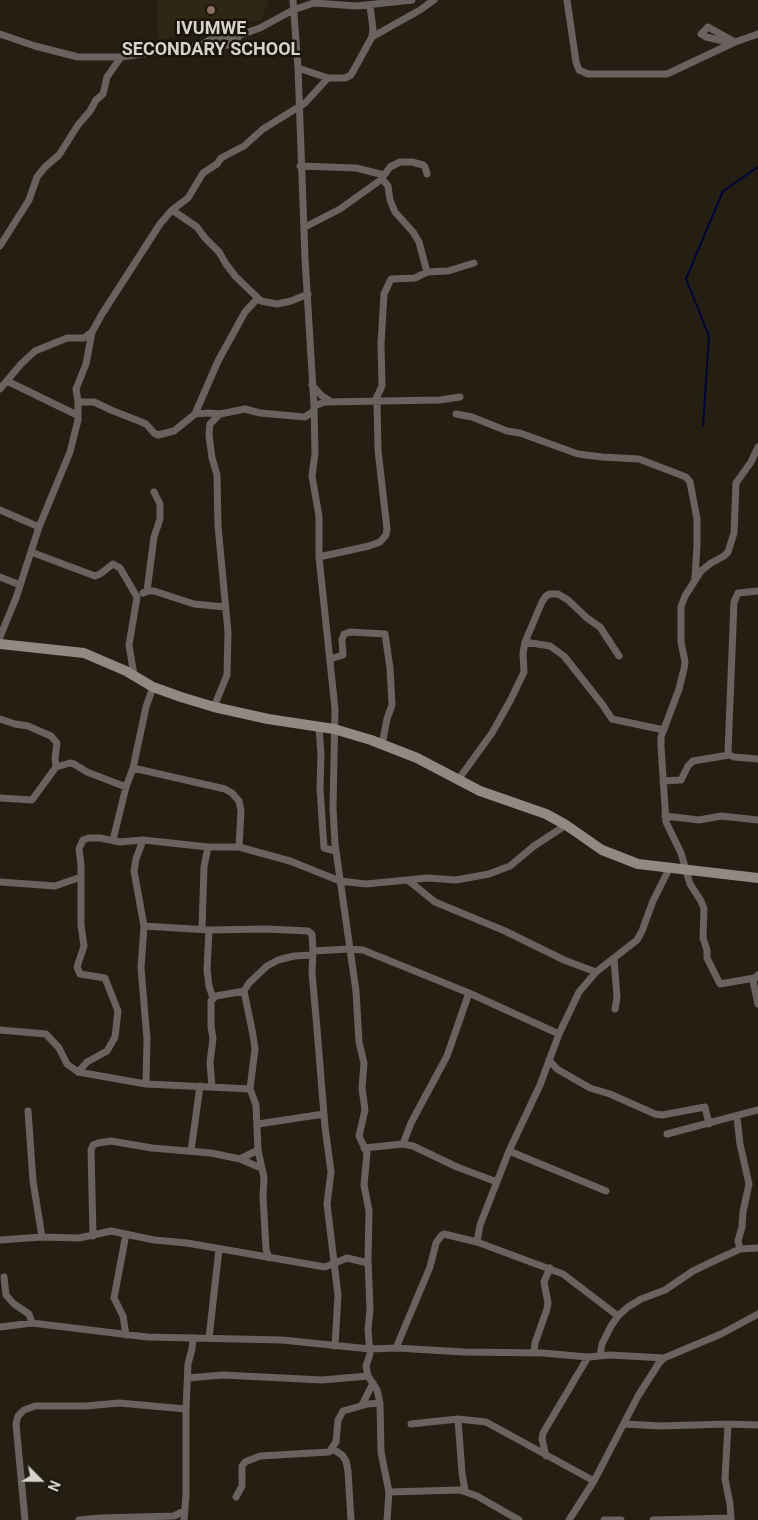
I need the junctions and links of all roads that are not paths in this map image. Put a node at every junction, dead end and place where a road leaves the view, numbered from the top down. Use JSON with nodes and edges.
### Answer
{"nodes":[{"id":1,"x":293,"y":0,"type":"edge"},
{"id":2,"x":412,"y":0,"type":"edge"},
{"id":3,"x":434,"y":0,"type":"edge"},
{"id":4,"x":567,"y":0,"type":"edge"},
{"id":5,"x":313,"y":1,"type":"edge"},
{"id":6,"x":360,"y":3,"type":"edge"},
{"id":7,"x":370,"y":6,"type":"junction"},
{"id":8,"x":293,"y":10,"type":"junction"},
{"id":9,"x":280,"y":17,"type":"junction"},
{"id":10,"x":294,"y":26,"type":"junction"},
{"id":11,"x":0,"y":34,"type":"edge"},
{"id":12,"x":758,"y":34,"type":"edge"},
{"id":13,"x":372,"y":37,"type":"junction"},
{"id":14,"x":120,"y":57,"type":"junction"},
{"id":15,"x":298,"y":68,"type":"junction"},
{"id":16,"x":328,"y":78,"type":"junction"},
{"id":17,"x":299,"y":107,"type":"junction"},
{"id":18,"x":300,"y":166,"type":"junction"},
{"id":19,"x":427,"y":174,"type":"dead end"},
{"id":20,"x":383,"y":177,"type":"junction"},
{"id":21,"x":172,"y":210,"type":"junction"},
{"id":22,"x":304,"y":227,"type":"junction"},
{"id":23,"x":0,"y":246,"type":"edge"},
{"id":24,"x":474,"y":263,"type":"dead end"},
{"id":25,"x":427,"y":272,"type":"junction"},
{"id":26,"x":308,"y":294,"type":"junction"},
{"id":27,"x":258,"y":298,"type":"junction"},
{"id":28,"x":92,"y":332,"type":"junction"},
{"id":29,"x":7,"y":381,"type":"junction"},
{"id":30,"x":312,"y":385,"type":"junction"},
{"id":31,"x":0,"y":389,"type":"edge"},
{"id":32,"x":460,"y":397,"type":"dead end"},
{"id":33,"x":376,"y":401,"type":"junction"},
{"id":34,"x":78,"y":402,"type":"junction"},
{"id":35,"x":331,"y":402,"type":"junction"},
{"id":36,"x":314,"y":409,"type":"junction"},
{"id":37,"x":195,"y":414,"type":"junction"},
{"id":38,"x":220,"y":414,"type":"junction"},
{"id":39,"x":456,"y":414,"type":"dead end"},
{"id":40,"x":77,"y":415,"type":"junction"},
{"id":41,"x":758,"y":447,"type":"edge"},
{"id":42,"x":154,"y":492,"type":"dead end"},
{"id":43,"x":0,"y":510,"type":"edge"},
{"id":44,"x":39,"y":527,"type":"junction"},
{"id":45,"x":31,"y":552,"type":"junction"},
{"id":46,"x":319,"y":557,"type":"junction"},
{"id":47,"x":0,"y":577,"type":"edge"},
{"id":48,"x":695,"y":578,"type":"junction"},
{"id":49,"x":20,"y":585,"type":"junction"},
{"id":50,"x":147,"y":591,"type":"junction"},
{"id":51,"x":758,"y":591,"type":"edge"},
{"id":52,"x":137,"y":597,"type":"junction"},
{"id":53,"x":225,"y":607,"type":"junction"},
{"id":54,"x":0,"y":637,"type":"edge"},
{"id":55,"x":525,"y":642,"type":"junction"},
{"id":56,"x":0,"y":644,"type":"edge"},
{"id":57,"x":619,"y":656,"type":"dead end"},
{"id":58,"x":330,"y":659,"type":"junction"},
{"id":59,"x":134,"y":675,"type":"junction"},
{"id":60,"x":153,"y":687,"type":"junction"},
{"id":61,"x":214,"y":708,"type":"junction"},
{"id":62,"x":0,"y":719,"type":"edge"},
{"id":63,"x":319,"y":727,"type":"junction"},
{"id":64,"x":334,"y":729,"type":"junction"},
{"id":65,"x":664,"y":730,"type":"junction"},
{"id":66,"x":382,"y":745,"type":"junction"},
{"id":67,"x":729,"y":755,"type":"junction"},
{"id":68,"x":758,"y":759,"type":"edge"},
{"id":69,"x":56,"y":767,"type":"junction"},
{"id":70,"x":133,"y":768,"type":"junction"},
{"id":71,"x":458,"y":780,"type":"junction"},
{"id":72,"x":663,"y":781,"type":"junction"},
{"id":73,"x":126,"y":787,"type":"junction"},
{"id":74,"x":0,"y":798,"type":"edge"},
{"id":75,"x":665,"y":816,"type":"junction"},
{"id":76,"x":758,"y":820,"type":"edge"},
{"id":77,"x":566,"y":825,"type":"junction"},
{"id":78,"x":113,"y":840,"type":"junction"},
{"id":79,"x":144,"y":840,"type":"junction"},
{"id":80,"x":208,"y":847,"type":"junction"},
{"id":81,"x":239,"y":848,"type":"junction"},
{"id":82,"x":336,"y":851,"type":"junction"},
{"id":83,"x":669,"y":869,"type":"junction"},
{"id":84,"x":685,"y":870,"type":"junction"},
{"id":85,"x":81,"y":877,"type":"junction"},
{"id":86,"x":758,"y":878,"type":"edge"},
{"id":87,"x":340,"y":881,"type":"junction"},
{"id":88,"x":409,"y":881,"type":"junction"},
{"id":89,"x":0,"y":882,"type":"edge"},
{"id":90,"x":144,"y":926,"type":"junction"},
{"id":91,"x":206,"y":930,"type":"junction"},
{"id":92,"x":349,"y":949,"type":"junction"},
{"id":93,"x":313,"y":953,"type":"junction"},
{"id":94,"x":614,"y":959,"type":"junction"},
{"id":95,"x":596,"y":972,"type":"junction"},
{"id":96,"x":756,"y":977,"type":"edge"},
{"id":97,"x":244,"y":990,"type":"junction"},
{"id":98,"x":470,"y":993,"type":"junction"},
{"id":99,"x":213,"y":998,"type":"junction"},
{"id":100,"x":758,"y":1004,"type":"edge"},
{"id":101,"x":615,"y":1010,"type":"dead end"},
{"id":102,"x":0,"y":1030,"type":"edge"},
{"id":103,"x":559,"y":1034,"type":"junction"},
{"id":104,"x":549,"y":1060,"type":"junction"},
{"id":105,"x":78,"y":1072,"type":"junction"},
{"id":106,"x":146,"y":1084,"type":"junction"},
{"id":107,"x":200,"y":1086,"type":"junction"},
{"id":108,"x":212,"y":1087,"type":"junction"},
{"id":109,"x":250,"y":1089,"type":"junction"},
{"id":110,"x":758,"y":1110,"type":"edge"},
{"id":111,"x":28,"y":1111,"type":"dead end"},
{"id":112,"x":324,"y":1114,"type":"junction"},
{"id":113,"x":737,"y":1117,"type":"junction"},
{"id":114,"x":258,"y":1124,"type":"junction"},
{"id":115,"x":709,"y":1124,"type":"junction"},
{"id":116,"x":668,"y":1134,"type":"dead end"},
{"id":117,"x":403,"y":1144,"type":"junction"},
{"id":118,"x":364,"y":1148,"type":"junction"},
{"id":119,"x":258,"y":1150,"type":"junction"},
{"id":120,"x":191,"y":1151,"type":"junction"},
{"id":121,"x":509,"y":1151,"type":"junction"},
{"id":122,"x":240,"y":1160,"type":"junction"},
{"id":123,"x":261,"y":1168,"type":"junction"},
{"id":124,"x":486,"y":1178,"type":"junction"},
{"id":125,"x":497,"y":1182,"type":"junction"},
{"id":126,"x":606,"y":1191,"type":"dead end"},
{"id":127,"x":492,"y":1195,"type":"junction"},
{"id":128,"x":126,"y":1234,"type":"junction"},
{"id":129,"x":93,"y":1236,"type":"junction"},
{"id":130,"x":42,"y":1237,"type":"junction"},
{"id":131,"x":0,"y":1240,"type":"edge"},
{"id":132,"x":477,"y":1242,"type":"junction"},
{"id":133,"x":758,"y":1248,"type":"edge"},
{"id":134,"x":266,"y":1249,"type":"junction"},
{"id":135,"x":740,"y":1249,"type":"junction"},
{"id":136,"x":220,"y":1250,"type":"junction"},
{"id":137,"x":261,"y":1256,"type":"junction"},
{"id":138,"x":269,"y":1258,"type":"junction"},
{"id":139,"x":368,"y":1263,"type":"junction"},
{"id":140,"x":334,"y":1264,"type":"junction"},
{"id":141,"x":550,"y":1268,"type":"junction"},
{"id":142,"x":4,"y":1277,"type":"dead end"},
{"id":143,"x":758,"y":1314,"type":"edge"},
{"id":144,"x":618,"y":1316,"type":"junction"},
{"id":145,"x":32,"y":1323,"type":"junction"},
{"id":146,"x":0,"y":1327,"type":"edge"},
{"id":147,"x":126,"y":1335,"type":"junction"},
{"id":148,"x":193,"y":1338,"type":"junction"},
{"id":149,"x":209,"y":1338,"type":"junction"},
{"id":150,"x":335,"y":1346,"type":"junction"},
{"id":151,"x":396,"y":1348,"type":"junction"},
{"id":152,"x":370,"y":1349,"type":"junction"},
{"id":153,"x":534,"y":1353,"type":"junction"},
{"id":154,"x":600,"y":1356,"type":"junction"},
{"id":155,"x":588,"y":1357,"type":"junction"},
{"id":156,"x":645,"y":1357,"type":"junction"},
{"id":157,"x":664,"y":1358,"type":"junction"},
{"id":158,"x":654,"y":1370,"type":"junction"},
{"id":159,"x":368,"y":1376,"type":"junction"},
{"id":160,"x":188,"y":1378,"type":"junction"},
{"id":161,"x":373,"y":1382,"type":"junction"},
{"id":162,"x":380,"y":1403,"type":"junction"},
{"id":163,"x":362,"y":1405,"type":"junction"},
{"id":164,"x":186,"y":1409,"type":"junction"},
{"id":165,"x":458,"y":1419,"type":"junction"},
{"id":166,"x":411,"y":1424,"type":"dead end"},
{"id":167,"x":625,"y":1424,"type":"junction"},
{"id":168,"x":728,"y":1424,"type":"junction"},
{"id":169,"x":758,"y":1425,"type":"edge"},
{"id":170,"x":542,"y":1436,"type":"junction"},
{"id":171,"x":333,"y":1448,"type":"junction"},
{"id":172,"x":532,"y":1448,"type":"junction"},
{"id":173,"x":546,"y":1456,"type":"junction"},
{"id":174,"x":594,"y":1480,"type":"junction"},
{"id":175,"x":465,"y":1491,"type":"junction"},
{"id":176,"x":389,"y":1492,"type":"junction"},
{"id":177,"x":236,"y":1497,"type":"dead end"},
{"id":178,"x":184,"y":1511,"type":"junction"},
{"id":179,"x":174,"y":1516,"type":"junction"},
{"id":180,"x":731,"y":1519,"type":"edge"},
{"id":181,"x":25,"y":1520,"type":"edge"},
{"id":182,"x":79,"y":1520,"type":"edge"},
{"id":183,"x":183,"y":1520,"type":"edge"},
{"id":184,"x":351,"y":1520,"type":"edge"},
{"id":185,"x":387,"y":1520,"type":"edge"},
{"id":186,"x":519,"y":1520,"type":"edge"},
{"id":187,"x":569,"y":1520,"type":"edge"},
{"id":188,"x":604,"y":1520,"type":"edge"},
{"id":189,"x":620,"y":1520,"type":"edge"},
{"id":190,"x":653,"y":1520,"type":"edge"}],
"edges":[{"from":1,"to":8,"type":"street"},
{"from":2,"to":7,"type":"street"},
{"from":3,"to":13,"type":"street"},
{"from":4,"to":12,"type":"street"},
{"from":5,"to":6,"type":"street"},
{"from":5,"to":8,"type":"street"},
{"from":6,"to":7,"type":"street"},
{"from":7,"to":13,"type":"street"},
{"from":8,"to":9,"type":"street"},
{"from":8,"to":10,"type":"street"},
{"from":9,"to":10,"type":"street"},
{"from":9,"to":14,"type":"street"},
{"from":10,"to":15,"type":"street"},
{"from":11,"to":14,"type":"street"},
{"from":13,"to":16,"type":"street"},
{"from":14,"to":23,"type":"street"},
{"from":15,"to":16,"type":"street"},
{"from":15,"to":17,"type":"street"},
{"from":16,"to":17,"type":"street"},
{"from":17,"to":18,"type":"street"},
{"from":17,"to":21,"type":"street"},
{"from":18,"to":20,"type":"street"},
{"from":18,"to":22,"type":"street"},
{"from":19,"to":20,"type":"street"},
{"from":20,"to":22,"type":"street"},
{"from":20,"to":25,"type":"street"},
{"from":21,"to":27,"type":"street"},
{"from":21,"to":28,"type":"street"},
{"from":22,"to":26,"type":"street"},
{"from":24,"to":25,"type":"street"},
{"from":25,"to":33,"type":"street"},
{"from":26,"to":27,"type":"street"},
{"from":26,"to":30,"type":"street"},
{"from":27,"to":37,"type":"street"},
{"from":28,"to":29,"type":"street"},
{"from":28,"to":34,"type":"street"},
{"from":29,"to":31,"type":"street"},
{"from":29,"to":40,"type":"street"},
{"from":30,"to":35,"type":"street"},
{"from":30,"to":36,"type":"street"},
{"from":32,"to":33,"type":"street"},
{"from":33,"to":35,"type":"street"},
{"from":33,"to":46,"type":"street"},
{"from":34,"to":37,"type":"street"},
{"from":34,"to":40,"type":"street"},
{"from":35,"to":36,"type":"street"},
{"from":36,"to":38,"type":"street"},
{"from":36,"to":46,"type":"street"},
{"from":37,"to":38,"type":"street"},
{"from":38,"to":53,"type":"street"},
{"from":39,"to":48,"type":"street"},
{"from":40,"to":44,"type":"street"},
{"from":41,"to":48,"type":"street"},
{"from":42,"to":50,"type":"street"},
{"from":43,"to":44,"type":"street"},
{"from":44,"to":45,"type":"street"},
{"from":45,"to":49,"type":"street"},
{"from":45,"to":52,"type":"street"},
{"from":46,"to":58,"type":"street"},
{"from":47,"to":49,"type":"street"},
{"from":48,"to":65,"type":"street"},
{"from":49,"to":54,"type":"street"},
{"from":50,"to":52,"type":"street"},
{"from":50,"to":53,"type":"street"},
{"from":51,"to":67,"type":"street"},
{"from":52,"to":59,"type":"street"},
{"from":53,"to":61,"type":"street"},
{"from":55,"to":57,"type":"street"},
{"from":55,"to":65,"type":"street"},
{"from":55,"to":71,"type":"street"},
{"from":56,"to":59,"type":"street"},
{"from":58,"to":64,"type":"street"},
{"from":58,"to":66,"type":"street"},
{"from":59,"to":60,"type":"street"},
{"from":60,"to":61,"type":"street"},
{"from":60,"to":70,"type":"street"},
{"from":61,"to":63,"type":"street"},
{"from":62,"to":69,"type":"street"},
{"from":63,"to":64,"type":"street"},
{"from":63,"to":82,"type":"street"},
{"from":64,"to":66,"type":"street"},
{"from":64,"to":82,"type":"street"},
{"from":65,"to":72,"type":"street"},
{"from":66,"to":71,"type":"street"},
{"from":67,"to":68,"type":"street"},
{"from":67,"to":72,"type":"street"},
{"from":69,"to":73,"type":"street"},
{"from":69,"to":74,"type":"street"},
{"from":70,"to":73,"type":"street"},
{"from":70,"to":81,"type":"street"},
{"from":71,"to":77,"type":"street"},
{"from":72,"to":75,"type":"street"},
{"from":73,"to":78,"type":"street"},
{"from":75,"to":76,"type":"street"},
{"from":75,"to":84,"type":"street"},
{"from":77,"to":83,"type":"street"},
{"from":77,"to":88,"type":"street"},
{"from":78,"to":79,"type":"street"},
{"from":78,"to":85,"type":"street"},
{"from":79,"to":80,"type":"street"},
{"from":79,"to":90,"type":"street"},
{"from":80,"to":81,"type":"street"},
{"from":80,"to":91,"type":"street"},
{"from":81,"to":87,"type":"street"},
{"from":82,"to":87,"type":"street"},
{"from":83,"to":84,"type":"street"},
{"from":83,"to":94,"type":"street"},
{"from":84,"to":86,"type":"street"},
{"from":84,"to":96,"type":"street"},
{"from":85,"to":89,"type":"street"},
{"from":85,"to":105,"type":"street"},
{"from":87,"to":88,"type":"street"},
{"from":87,"to":92,"type":"street"},
{"from":88,"to":95,"type":"street"},
{"from":90,"to":91,"type":"street"},
{"from":90,"to":106,"type":"street"},
{"from":91,"to":93,"type":"street"},
{"from":91,"to":99,"type":"street"},
{"from":92,"to":93,"type":"street"},
{"from":92,"to":98,"type":"street"},
{"from":92,"to":118,"type":"street"},
{"from":93,"to":97,"type":"street"},
{"from":93,"to":112,"type":"street"},
{"from":94,"to":95,"type":"street"},
{"from":94,"to":101,"type":"street"},
{"from":95,"to":103,"type":"street"},
{"from":96,"to":100,"type":"street"},
{"from":97,"to":99,"type":"street"},
{"from":97,"to":109,"type":"street"},
{"from":98,"to":103,"type":"street"},
{"from":98,"to":117,"type":"street"},
{"from":99,"to":108,"type":"street"},
{"from":102,"to":105,"type":"street"},
{"from":103,"to":104,"type":"street"},
{"from":104,"to":115,"type":"street"},
{"from":104,"to":121,"type":"street"},
{"from":105,"to":106,"type":"street"},
{"from":106,"to":107,"type":"street"},
{"from":107,"to":108,"type":"street"},
{"from":107,"to":120,"type":"street"},
{"from":108,"to":109,"type":"street"},
{"from":109,"to":114,"type":"street"},
{"from":110,"to":113,"type":"street"},
{"from":111,"to":130,"type":"street"},
{"from":112,"to":114,"type":"street"},
{"from":112,"to":140,"type":"street"},
{"from":113,"to":115,"type":"street"},
{"from":113,"to":135,"type":"street"},
{"from":114,"to":119,"type":"street"},
{"from":115,"to":116,"type":"street"},
{"from":117,"to":118,"type":"street"},
{"from":117,"to":124,"type":"street"},
{"from":118,"to":139,"type":"street"},
{"from":119,"to":122,"type":"street"},
{"from":119,"to":123,"type":"street"},
{"from":120,"to":122,"type":"street"},
{"from":120,"to":129,"type":"street"},
{"from":121,"to":125,"type":"street"},
{"from":121,"to":126,"type":"street"},
{"from":122,"to":123,"type":"street"},
{"from":123,"to":134,"type":"street"},
{"from":124,"to":125,"type":"street"},
{"from":124,"to":127,"type":"street"},
{"from":125,"to":127,"type":"street"},
{"from":127,"to":132,"type":"street"},
{"from":128,"to":129,"type":"street"},
{"from":128,"to":136,"type":"street"},
{"from":128,"to":147,"type":"street"},
{"from":129,"to":130,"type":"street"},
{"from":130,"to":131,"type":"street"},
{"from":132,"to":141,"type":"street"},
{"from":132,"to":151,"type":"street"},
{"from":133,"to":135,"type":"street"},
{"from":134,"to":137,"type":"street"},
{"from":134,"to":138,"type":"street"},
{"from":135,"to":144,"type":"street"},
{"from":136,"to":137,"type":"street"},
{"from":136,"to":149,"type":"street"},
{"from":137,"to":138,"type":"street"},
{"from":138,"to":140,"type":"street"},
{"from":139,"to":140,"type":"street"},
{"from":139,"to":152,"type":"street"},
{"from":140,"to":150,"type":"street"},
{"from":141,"to":144,"type":"street"},
{"from":141,"to":153,"type":"street"},
{"from":142,"to":145,"type":"street"},
{"from":143,"to":157,"type":"street"},
{"from":144,"to":154,"type":"street"},
{"from":145,"to":146,"type":"street"},
{"from":145,"to":147,"type":"street"},
{"from":147,"to":148,"type":"street"},
{"from":148,"to":149,"type":"street"},
{"from":148,"to":160,"type":"street"},
{"from":149,"to":150,"type":"street"},
{"from":150,"to":152,"type":"street"},
{"from":151,"to":152,"type":"street"},
{"from":151,"to":153,"type":"street"},
{"from":152,"to":159,"type":"street"},
{"from":153,"to":155,"type":"street"},
{"from":154,"to":155,"type":"street"},
{"from":154,"to":156,"type":"street"},
{"from":155,"to":170,"type":"street"},
{"from":156,"to":157,"type":"street"},
{"from":156,"to":158,"type":"street"},
{"from":157,"to":158,"type":"street"},
{"from":158,"to":167,"type":"street"},
{"from":159,"to":160,"type":"street"},
{"from":159,"to":161,"type":"street"},
{"from":160,"to":164,"type":"street"},
{"from":161,"to":162,"type":"street"},
{"from":161,"to":163,"type":"street"},
{"from":162,"to":163,"type":"street"},
{"from":162,"to":176,"type":"street"},
{"from":163,"to":171,"type":"street"},
{"from":164,"to":178,"type":"street"},
{"from":164,"to":181,"type":"street"},
{"from":165,"to":166,"type":"street"},
{"from":165,"to":172,"type":"street"},
{"from":165,"to":175,"type":"street"},
{"from":167,"to":168,"type":"street"},
{"from":167,"to":174,"type":"street"},
{"from":168,"to":169,"type":"street"},
{"from":168,"to":180,"type":"street"},
{"from":170,"to":172,"type":"street"},
{"from":170,"to":173,"type":"street"},
{"from":171,"to":177,"type":"street"},
{"from":171,"to":184,"type":"street"},
{"from":172,"to":173,"type":"street"},
{"from":173,"to":174,"type":"street"},
{"from":174,"to":187,"type":"street"},
{"from":175,"to":176,"type":"street"},
{"from":175,"to":186,"type":"street"},
{"from":176,"to":185,"type":"street"},
{"from":178,"to":179,"type":"street"},
{"from":178,"to":183,"type":"street"},
{"from":179,"to":182,"type":"street"},
{"from":179,"to":183,"type":"street"},
{"from":180,"to":190,"type":"street"},
{"from":188,"to":189,"type":"street"}]}
